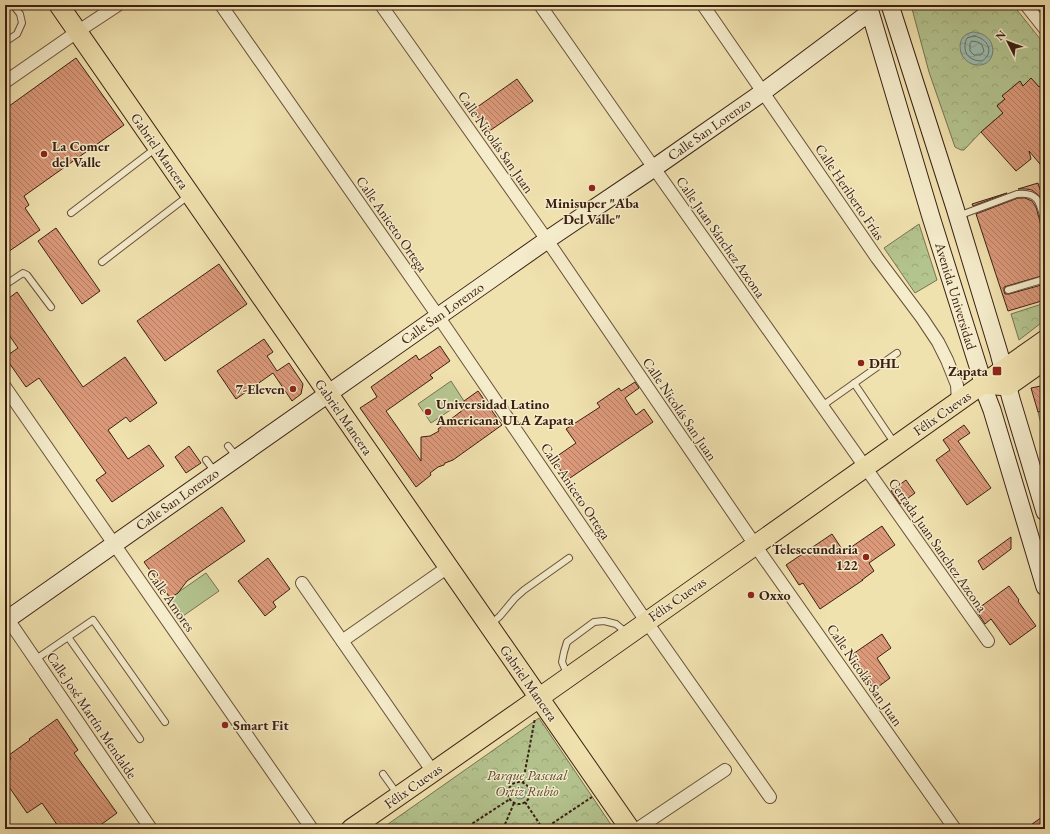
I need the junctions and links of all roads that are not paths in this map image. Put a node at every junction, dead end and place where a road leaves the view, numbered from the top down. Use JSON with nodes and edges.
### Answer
{"nodes":[{"id":1,"x":13,"y":5,"type":"edge"},
{"id":2,"x":59,"y":5,"type":"edge"},
{"id":3,"x":118,"y":5,"type":"edge"},
{"id":4,"x":221,"y":5,"type":"edge"},
{"id":5,"x":381,"y":5,"type":"edge"},
{"id":6,"x":540,"y":5,"type":"edge"},
{"id":7,"x":703,"y":5,"type":"edge"},
{"id":8,"x":890,"y":5,"type":"edge"},
{"id":9,"x":1026,"y":5,"type":"edge"},
{"id":10,"x":872,"y":7,"type":"edge"},
{"id":11,"x":1045,"y":29,"type":"edge"},
{"id":12,"x":77,"y":32,"type":"junction"},
{"id":13,"x":5,"y":42,"type":"edge"},
{"id":14,"x":5,"y":82,"type":"edge"},
{"id":15,"x":763,"y":92,"type":"junction"},
{"id":16,"x":157,"y":147,"type":"junction"},
{"id":17,"x":654,"y":168,"type":"junction"},
{"id":18,"x":190,"y":194,"type":"junction"},
{"id":19,"x":71,"y":212,"type":"dead end"},
{"id":20,"x":957,"y":217,"type":"junction"},
{"id":21,"x":1045,"y":224,"type":"edge"},
{"id":22,"x":547,"y":240,"type":"junction"},
{"id":23,"x":102,"y":262,"type":"dead end"},
{"id":24,"x":1045,"y":279,"type":"edge"},
{"id":25,"x":5,"y":285,"type":"edge"},
{"id":26,"x":1008,"y":290,"type":"dead end"},
{"id":27,"x":51,"y":307,"type":"dead end"},
{"id":28,"x":438,"y":316,"type":"junction"},
{"id":29,"x":1045,"y":340,"type":"edge"},
{"id":30,"x":897,"y":353,"type":"dead end"},
{"id":31,"x":1045,"y":360,"type":"edge"},
{"id":32,"x":1045,"y":367,"type":"edge"},
{"id":33,"x":1007,"y":382,"type":"junction"},
{"id":34,"x":854,"y":383,"type":"junction"},
{"id":35,"x":982,"y":384,"type":"junction"},
{"id":36,"x":5,"y":387,"type":"edge"},
{"id":37,"x":328,"y":394,"type":"junction"},
{"id":38,"x":958,"y":402,"type":"junction"},
{"id":39,"x":822,"y":406,"type":"junction"},
{"id":40,"x":896,"y":445,"type":"junction"},
{"id":41,"x":865,"y":467,"type":"junction"},
{"id":42,"x":1045,"y":512,"type":"edge"},
{"id":43,"x":114,"y":544,"type":"junction"},
{"id":44,"x":755,"y":545,"type":"junction"},
{"id":45,"x":569,"y":558,"type":"dead end"},
{"id":46,"x":448,"y":567,"type":"junction"},
{"id":47,"x":302,"y":582,"type":"dead end"},
{"id":48,"x":1045,"y":587,"type":"edge"},
{"id":49,"x":6,"y":618,"type":"edge"},
{"id":50,"x":646,"y":621,"type":"junction"},
{"id":51,"x":489,"y":626,"type":"junction"},
{"id":52,"x":629,"y":634,"type":"junction"},
{"id":53,"x":68,"y":637,"type":"junction"},
{"id":54,"x":342,"y":640,"type":"junction"},
{"id":55,"x":988,"y":641,"type":"dead end"},
{"id":56,"x":36,"y":659,"type":"junction"},
{"id":57,"x":568,"y":678,"type":"junction"},
{"id":58,"x":537,"y":707,"type":"junction"},
{"id":59,"x":165,"y":722,"type":"dead end"},
{"id":60,"x":140,"y":738,"type":"dead end"},
{"id":61,"x":725,"y":770,"type":"dead end"},
{"id":62,"x":433,"y":772,"type":"junction"},
{"id":63,"x":383,"y":774,"type":"dead end"},
{"id":64,"x":398,"y":796,"type":"junction"},
{"id":65,"x":770,"y":797,"type":"dead end"},
{"id":66,"x":151,"y":829,"type":"edge"},
{"id":67,"x":312,"y":829,"type":"edge"},
{"id":68,"x":351,"y":829,"type":"edge"},
{"id":69,"x":630,"y":829,"type":"edge"},
{"id":70,"x":637,"y":829,"type":"edge"},
{"id":71,"x":956,"y":829,"type":"edge"}],
"edges":[{"from":1,"to":13,"type":"lane"},
{"from":2,"to":12,"type":"main road","name":"Gabriel Mancera"},
{"from":3,"to":12,"type":"street"},
{"from":4,"to":28,"type":"street","name":"Calle Aniceto Ortega"},
{"from":5,"to":22,"type":"street","name":"Calle Nicolás San Juan"},
{"from":6,"to":17,"type":"street","name":"Calle Juan Sánchez Azcona"},
{"from":7,"to":15,"type":"street","name":"Calle Heriberto Frías"},
{"from":8,"to":20,"type":"main road","name":"Avenida Universidad"},
{"from":9,"to":11,"type":"street"},
{"from":10,"to":15,"type":"main road","name":"Calle San Lorenzo"},
{"from":10,"to":35,"type":"main road","name":"Avenida Universidad"},
{"from":12,"to":14,"type":"street"},
{"from":12,"to":16,"type":"main road","name":"Gabriel Mancera"},
{"from":15,"to":17,"type":"main road","name":"Calle San Lorenzo"},
{"from":15,"to":38,"type":"street","name":"Calle Heriberto Frías"},
{"from":16,"to":18,"type":"main road","name":"Gabriel Mancera"},
{"from":16,"to":19,"type":"lane"},
{"from":17,"to":22,"type":"main road","name":"Calle San Lorenzo"},
{"from":17,"to":39,"type":"street","name":"Calle Juan Sánchez Azcona"},
{"from":18,"to":23,"type":"lane"},
{"from":18,"to":37,"type":"main road","name":"Gabriel Mancera"},
{"from":20,"to":21,"type":"lane"},
{"from":20,"to":33,"type":"main road","name":"Avenida Universidad"},
{"from":22,"to":28,"type":"main road","name":"Calle San Lorenzo"},
{"from":22,"to":44,"type":"street","name":"Calle Nicolás San Juan"},
{"from":24,"to":26,"type":"lane"},
{"from":25,"to":27,"type":"lane"},
{"from":28,"to":37,"type":"main road","name":"Calle San Lorenzo"},
{"from":28,"to":50,"type":"street","name":"Calle Aniceto Ortega"},
{"from":29,"to":33,"type":"main road"},
{"from":30,"to":34,"type":"lane"},
{"from":31,"to":33,"type":"main road"},
{"from":32,"to":33,"type":"lane"},
{"from":33,"to":35,"type":"main road","name":"Félix Cuevas"},
{"from":33,"to":42,"type":"main road","name":"Avenida Universidad"},
{"from":34,"to":39,"type":"lane"},
{"from":34,"to":40,"type":"lane"},
{"from":35,"to":38,"type":"main road","name":"Félix Cuevas"},
{"from":35,"to":48,"type":"main road","name":"Avenida Universidad"},
{"from":36,"to":43,"type":"street","name":"Calle Amores"},
{"from":37,"to":43,"type":"main road","name":"Calle San Lorenzo"},
{"from":37,"to":46,"type":"main road","name":"Gabriel Mancera"},
{"from":38,"to":40,"type":"main road","name":"Félix Cuevas"},
{"from":39,"to":41,"type":"street","name":"Calle Juan Sánchez Azcona"},
{"from":40,"to":41,"type":"main road","name":"Félix Cuevas"},
{"from":41,"to":44,"type":"main road","name":"Félix Cuevas"},
{"from":41,"to":55,"type":"street","name":"Cerrada Juan Sanchez Azcona"},
{"from":43,"to":49,"type":"main road","name":"Calle San Lorenzo"},
{"from":43,"to":67,"type":"street","name":"Calle Amores"},
{"from":44,"to":50,"type":"main road","name":"Félix Cuevas"},
{"from":44,"to":71,"type":"street","name":"Calle Nicolás San Juan"},
{"from":45,"to":51,"type":"lane"},
{"from":46,"to":51,"type":"main road","name":"Gabriel Mancera"},
{"from":46,"to":54,"type":"street"},
{"from":47,"to":54,"type":"street"},
{"from":49,"to":56,"type":"street","name":"Calle José Martín Mendalde"},
{"from":50,"to":52,"type":"main road","name":"Félix Cuevas"},
{"from":50,"to":65,"type":"street","name":"Calle Aniceto Ortega"},
{"from":51,"to":58,"type":"main road","name":"Gabriel Mancera"},
{"from":52,"to":57,"type":"main road","name":"Félix Cuevas"},
{"from":52,"to":57,"type":"lane"},
{"from":53,"to":56,"type":"lane"},
{"from":53,"to":59,"type":"lane"},
{"from":53,"to":60,"type":"lane"},
{"from":54,"to":62,"type":"street"},
{"from":56,"to":66,"type":"street","name":"Calle José Martín Mendalde"},
{"from":57,"to":58,"type":"main road","name":"Félix Cuevas"},
{"from":58,"to":62,"type":"main road","name":"Félix Cuevas"},
{"from":58,"to":69,"type":"main road","name":"Gabriel Mancera"},
{"from":61,"to":70,"type":"street"},
{"from":62,"to":64,"type":"main road","name":"Félix Cuevas"},
{"from":63,"to":64,"type":"lane"},
{"from":64,"to":68,"type":"main road","name":"Félix Cuevas"}]}
